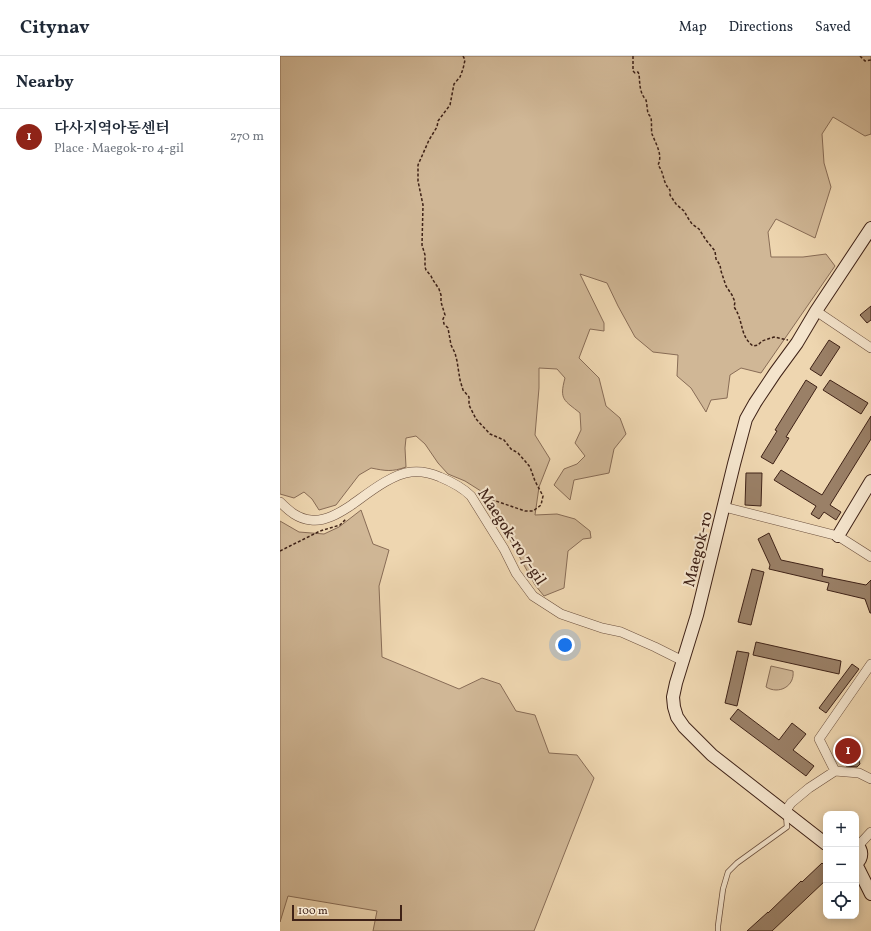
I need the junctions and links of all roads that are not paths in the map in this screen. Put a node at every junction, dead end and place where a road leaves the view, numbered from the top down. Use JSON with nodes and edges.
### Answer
{"nodes":[{"id":1,"x":871,"y":228,"type":"edge"},
{"id":2,"x":816,"y":311,"type":"junction"},
{"id":3,"x":871,"y":348,"type":"edge"},
{"id":4,"x":871,"y":481,"type":"edge"},
{"id":5,"x":280,"y":502,"type":"edge"},
{"id":6,"x":724,"y":507,"type":"junction"},
{"id":7,"x":838,"y":536,"type":"junction"},
{"id":8,"x":871,"y":557,"type":"edge"},
{"id":9,"x":683,"y":661,"type":"junction"},
{"id":10,"x":871,"y":664,"type":"edge"},
{"id":11,"x":835,"y":771,"type":"junction"},
{"id":12,"x":871,"y":779,"type":"edge"},
{"id":13,"x":786,"y":812,"type":"junction"},
{"id":14,"x":871,"y":832,"type":"edge"},
{"id":15,"x":823,"y":842,"type":"edge"},
{"id":16,"x":859,"y":843,"type":"edge"},
{"id":17,"x":859,"y":848,"type":"edge"},
{"id":18,"x":859,"y":861,"type":"edge"},
{"id":19,"x":859,"y":870,"type":"edge"},
{"id":20,"x":871,"y":894,"type":"edge"},
{"id":21,"x":718,"y":931,"type":"edge"}],
"edges":[{"from":1,"to":2,"type":"street","name":"Maegok-ro"},
{"from":2,"to":3,"type":"street"},
{"from":2,"to":6,"type":"street","name":"Maegok-ro"},
{"from":4,"to":7,"type":"street"},
{"from":5,"to":9,"type":"street","name":"Maegok-ro 7-gil"},
{"from":6,"to":7,"type":"street"},
{"from":6,"to":9,"type":"street","name":"Maegok-ro"},
{"from":7,"to":8,"type":"street"},
{"from":9,"to":13,"type":"street","name":"Maegok-ro"},
{"from":10,"to":11,"type":"street"},
{"from":11,"to":12,"type":"street"},
{"from":11,"to":13,"type":"street"},
{"from":13,"to":15,"type":"street","name":"Maegok-ro"},
{"from":13,"to":21,"type":"lane"},
{"from":14,"to":16,"type":"street"},
{"from":17,"to":18,"type":"street"},
{"from":19,"to":20,"type":"street"}]}
